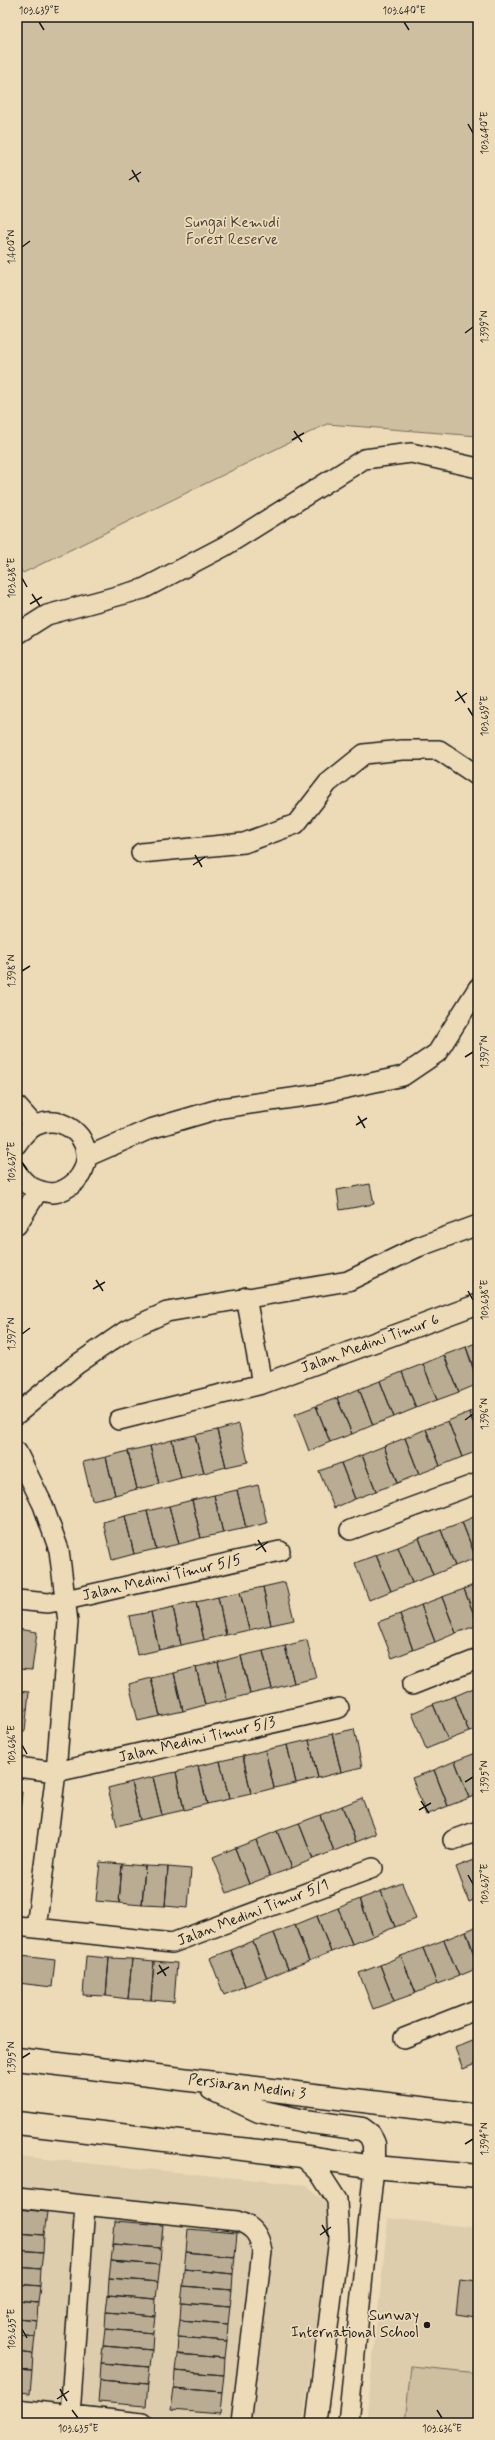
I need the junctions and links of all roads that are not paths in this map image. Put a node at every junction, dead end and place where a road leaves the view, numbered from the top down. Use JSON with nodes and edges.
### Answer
{"nodes":[{"id":1,"x":478,"y":468,"type":"edge"},
{"id":2,"x":17,"y":634,"type":"edge"},
{"id":3,"x":478,"y":776,"type":"edge"},
{"id":4,"x":141,"y":853,"type":"dead end"},
{"id":5,"x":478,"y":988,"type":"edge"},
{"id":6,"x":17,"y":1106,"type":"edge"},
{"id":7,"x":34,"y":1125,"type":"junction"},
{"id":8,"x":17,"y":1144,"type":"edge"},
{"id":9,"x":86,"y":1157,"type":"junction"},
{"id":10,"x":17,"y":1172,"type":"edge"},
{"id":11,"x":38,"y":1191,"type":"junction"},
{"id":12,"x":17,"y":1225,"type":"edge"},
{"id":13,"x":478,"y":1225,"type":"edge"},
{"id":14,"x":246,"y":1297,"type":"junction"},
{"id":15,"x":478,"y":1304,"type":"edge"},
{"id":16,"x":262,"y":1384,"type":"junction"},
{"id":17,"x":17,"y":1414,"type":"edge"},
{"id":18,"x":119,"y":1420,"type":"dead end"},
{"id":19,"x":17,"y":1452,"type":"edge"},
{"id":20,"x":478,"y":1483,"type":"edge"},
{"id":21,"x":350,"y":1530,"type":"dead end"},
{"id":22,"x":280,"y":1551,"type":"dead end"},
{"id":23,"x":17,"y":1600,"type":"edge"},
{"id":24,"x":66,"y":1600,"type":"junction"},
{"id":25,"x":478,"y":1659,"type":"edge"},
{"id":26,"x":412,"y":1685,"type":"dead end"},
{"id":27,"x":339,"y":1708,"type":"dead end"},
{"id":28,"x":17,"y":1767,"type":"edge"},
{"id":29,"x":56,"y":1772,"type":"junction"},
{"id":30,"x":478,"y":1831,"type":"edge"},
{"id":31,"x":453,"y":1840,"type":"dead end"},
{"id":32,"x":373,"y":1868,"type":"dead end"},
{"id":33,"x":17,"y":1926,"type":"edge"},
{"id":34,"x":36,"y":1928,"type":"junction"},
{"id":35,"x":478,"y":2009,"type":"edge"},
{"id":36,"x":404,"y":2038,"type":"dead end"},
{"id":37,"x":17,"y":2059,"type":"edge"},
{"id":38,"x":195,"y":2081,"type":"junction"},
{"id":39,"x":478,"y":2115,"type":"edge"},
{"id":40,"x":17,"y":2124,"type":"edge"},
{"id":41,"x":302,"y":2156,"type":"junction"},
{"id":42,"x":374,"y":2167,"type":"junction"},
{"id":43,"x":478,"y":2176,"type":"edge"},
{"id":44,"x":17,"y":2198,"type":"edge"},
{"id":45,"x":84,"y":2206,"type":"junction"},
{"id":46,"x":17,"y":2409,"type":"edge"},
{"id":47,"x":70,"y":2415,"type":"junction"},
{"id":48,"x":142,"y":2423,"type":"edge"},
{"id":49,"x":241,"y":2423,"type":"edge"},
{"id":50,"x":316,"y":2423,"type":"edge"},
{"id":51,"x":348,"y":2423,"type":"edge"}],
"edges":[{"from":1,"to":2,"type":"street"},
{"from":3,"to":4,"type":"street"},
{"from":5,"to":9,"type":"street"},
{"from":6,"to":7,"type":"street"},
{"from":7,"to":8,"type":"street"},
{"from":7,"to":9,"type":"street"},
{"from":9,"to":11,"type":"street"},
{"from":10,"to":11,"type":"street"},
{"from":11,"to":12,"type":"street"},
{"from":13,"to":14,"type":"street"},
{"from":14,"to":16,"type":"street"},
{"from":14,"to":17,"type":"street"},
{"from":15,"to":16,"type":"street","name":"Jalan Medini Timur 6"},
{"from":16,"to":18,"type":"street","name":"Jalan Medini Timur 6"},
{"from":19,"to":24,"type":"street"},
{"from":20,"to":21,"type":"street"},
{"from":22,"to":24,"type":"street","name":"Jalan Medini Timur 5/5"},
{"from":23,"to":24,"type":"street","name":"Jalan Medini Timur 5/5"},
{"from":24,"to":29,"type":"street"},
{"from":25,"to":26,"type":"street"},
{"from":27,"to":29,"type":"street","name":"Jalan Medini Timur 5/3"},
{"from":28,"to":29,"type":"street"},
{"from":29,"to":34,"type":"street"},
{"from":30,"to":31,"type":"street"},
{"from":32,"to":34,"type":"street","name":"Jalan Medini Timur 5/1"},
{"from":33,"to":34,"type":"street","name":"Jalan Medini Timur 5/1"},
{"from":35,"to":36,"type":"street"},
{"from":37,"to":38,"type":"street","name":"Persiaran Medini 3"},
{"from":38,"to":39,"type":"street","name":"Persiaran Medini 3"},
{"from":38,"to":42,"type":"street"},
{"from":40,"to":41,"type":"street"},
{"from":41,"to":42,"type":"street"},
{"from":41,"to":50,"type":"street"},
{"from":42,"to":43,"type":"street"},
{"from":42,"to":51,"type":"street"},
{"from":44,"to":45,"type":"street"},
{"from":45,"to":47,"type":"street"},
{"from":45,"to":49,"type":"street"},
{"from":46,"to":47,"type":"street"},
{"from":47,"to":48,"type":"street"}]}
